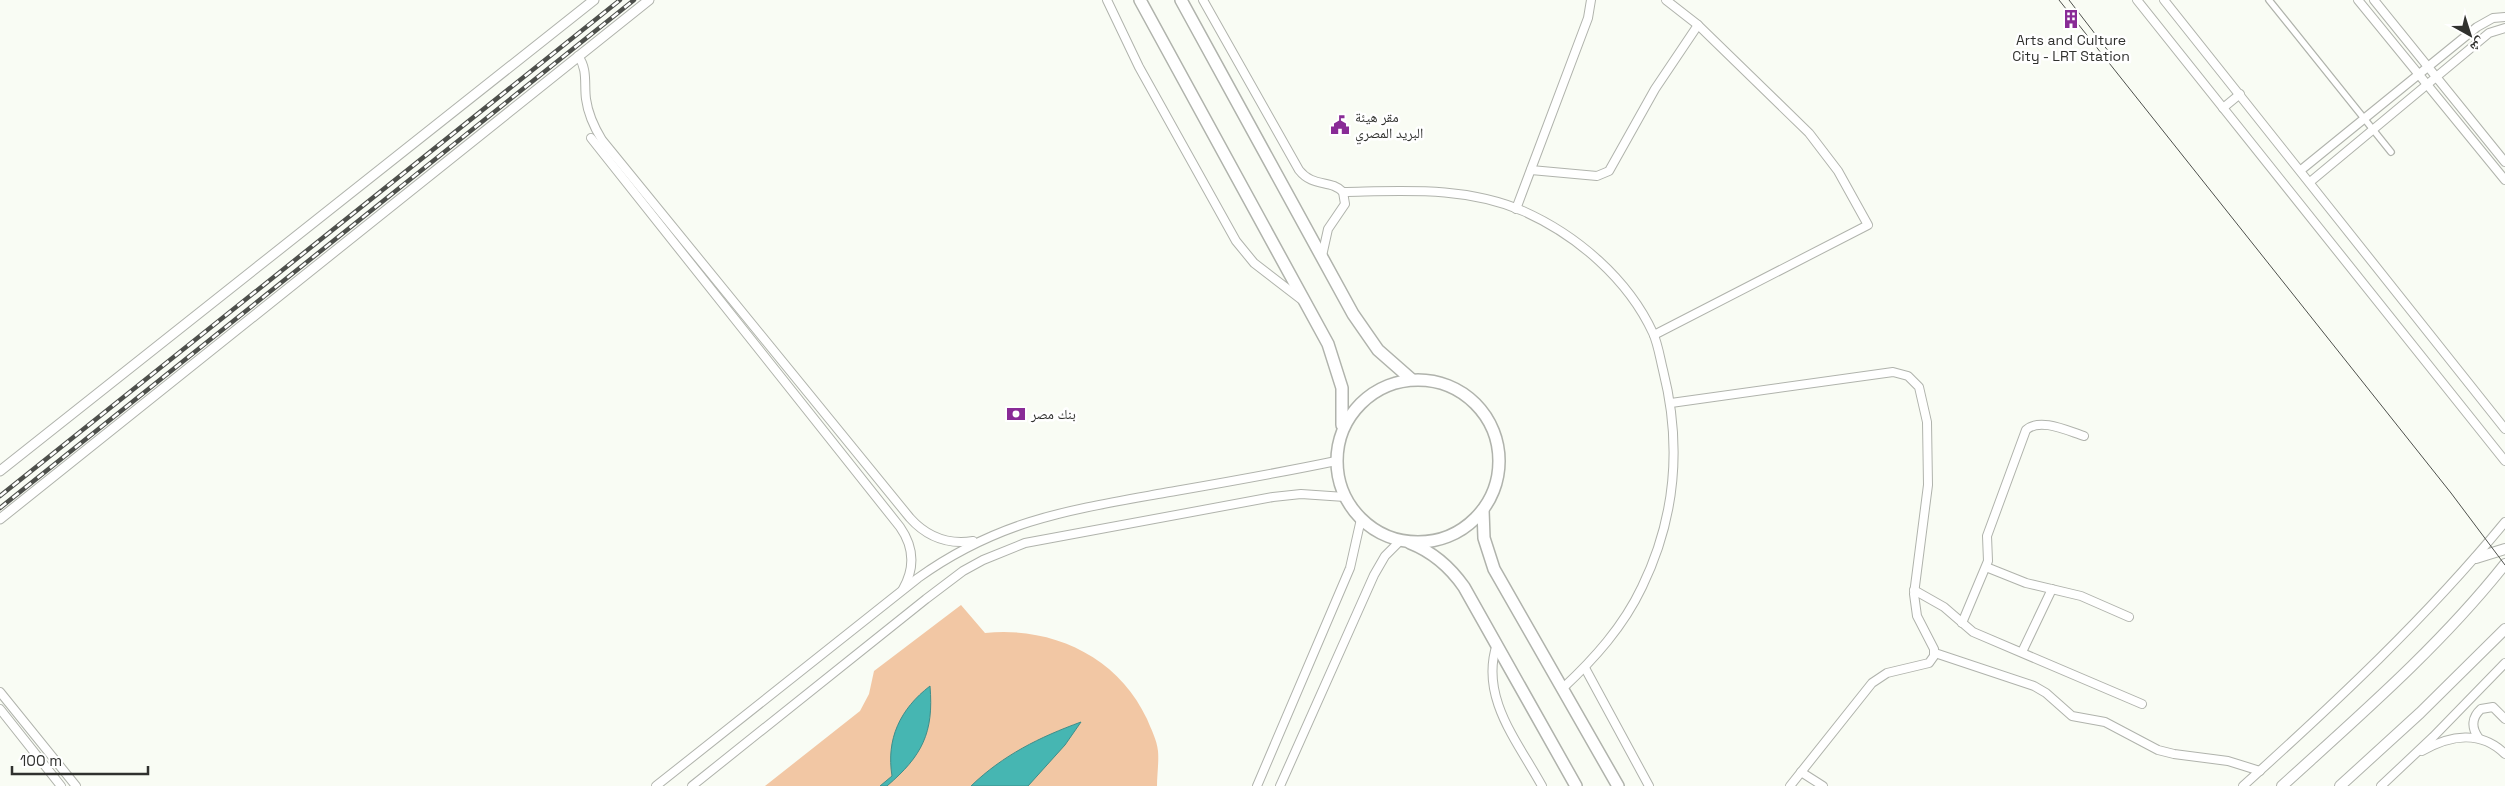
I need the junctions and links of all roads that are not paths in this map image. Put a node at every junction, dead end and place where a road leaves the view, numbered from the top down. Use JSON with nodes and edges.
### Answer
{"nodes":[{"id":1,"x":594,"y":0,"type":"edge"},
{"id":2,"x":649,"y":0,"type":"edge"},
{"id":3,"x":1107,"y":0,"type":"edge"},
{"id":4,"x":1140,"y":0,"type":"edge"},
{"id":5,"x":1181,"y":0,"type":"edge"},
{"id":6,"x":1203,"y":0,"type":"edge"},
{"id":7,"x":1591,"y":0,"type":"edge"},
{"id":8,"x":1666,"y":0,"type":"edge"},
{"id":9,"x":2137,"y":0,"type":"edge"},
{"id":10,"x":2164,"y":0,"type":"edge"},
{"id":11,"x":2269,"y":0,"type":"edge"},
{"id":12,"x":2358,"y":0,"type":"edge"},
{"id":13,"x":2374,"y":0,"type":"edge"},
{"id":14,"x":2505,"y":17,"type":"edge"},
{"id":15,"x":1698,"y":25,"type":"junction"},
{"id":16,"x":2505,"y":28,"type":"edge"},
{"id":17,"x":578,"y":56,"type":"junction"},
{"id":18,"x":2428,"y":67,"type":"junction"},
{"id":19,"x":2418,"y":75,"type":"junction"},
{"id":20,"x":2436,"y":77,"type":"junction"},
{"id":21,"x":2427,"y":85,"type":"junction"},
{"id":22,"x":2240,"y":94,"type":"junction"},
{"id":23,"x":2223,"y":108,"type":"junction"},
{"id":24,"x":2364,"y":119,"type":"junction"},
{"id":25,"x":2373,"y":130,"type":"junction"},
{"id":26,"x":591,"y":138,"type":"dead end"},
{"id":27,"x":2391,"y":152,"type":"dead end"},
{"id":28,"x":2505,"y":162,"type":"edge"},
{"id":29,"x":1531,"y":170,"type":"junction"},
{"id":30,"x":2301,"y":170,"type":"junction"},
{"id":31,"x":2505,"y":180,"type":"edge"},
{"id":32,"x":2310,"y":182,"type":"junction"},
{"id":33,"x":1343,"y":192,"type":"junction"},
{"id":34,"x":1516,"y":209,"type":"junction"},
{"id":35,"x":1322,"y":258,"type":"junction"},
{"id":36,"x":1305,"y":302,"type":"junction"},
{"id":37,"x":748,"y":318,"type":"junction"},
{"id":38,"x":740,"y":325,"type":"junction"},
{"id":39,"x":1654,"y":335,"type":"junction"},
{"id":40,"x":763,"y":336,"type":"junction"},
{"id":41,"x":754,"y":343,"type":"junction"},
{"id":42,"x":1411,"y":379,"type":"junction"},
{"id":43,"x":1671,"y":403,"type":"junction"},
{"id":44,"x":2505,"y":429,"type":"edge"},
{"id":45,"x":1341,"y":434,"type":"junction"},
{"id":46,"x":2084,"y":436,"type":"dead end"},
{"id":47,"x":2505,"y":461,"type":"edge"},
{"id":48,"x":1336,"y":462,"type":"junction"},
{"id":49,"x":0,"y":471,"type":"edge"},
{"id":50,"x":1345,"y":497,"type":"junction"},
{"id":51,"x":1483,"y":510,"type":"junction"},
{"id":52,"x":0,"y":519,"type":"edge"},
{"id":53,"x":1361,"y":519,"type":"junction"},
{"id":54,"x":2505,"y":522,"type":"edge"},
{"id":55,"x":984,"y":538,"type":"junction"},
{"id":56,"x":1404,"y":541,"type":"junction"},
{"id":57,"x":2505,"y":549,"type":"edge"},
{"id":58,"x":2476,"y":558,"type":"junction"},
{"id":59,"x":2505,"y":564,"type":"edge"},
{"id":60,"x":1986,"y":567,"type":"junction"},
{"id":61,"x":2052,"y":589,"type":"junction"},
{"id":62,"x":1914,"y":590,"type":"junction"},
{"id":63,"x":899,"y":595,"type":"junction"},
{"id":64,"x":2129,"y":617,"type":"dead end"},
{"id":65,"x":1962,"y":624,"type":"junction"},
{"id":66,"x":2505,"y":630,"type":"edge"},
{"id":67,"x":1497,"y":644,"type":"junction"},
{"id":68,"x":2022,"y":652,"type":"junction"},
{"id":69,"x":1934,"y":653,"type":"junction"},
{"id":70,"x":2505,"y":663,"type":"edge"},
{"id":71,"x":1585,"y":668,"type":"junction"},
{"id":72,"x":1563,"y":688,"type":"junction"},
{"id":73,"x":0,"y":692,"type":"edge"},
{"id":74,"x":2142,"y":704,"type":"dead end"},
{"id":75,"x":0,"y":709,"type":"edge"},
{"id":76,"x":2505,"y":719,"type":"edge"},
{"id":77,"x":2478,"y":737,"type":"junction"},
{"id":78,"x":2505,"y":754,"type":"edge"},
{"id":79,"x":2410,"y":759,"type":"junction"},
{"id":80,"x":2260,"y":771,"type":"junction"},
{"id":81,"x":1801,"y":772,"type":"junction"},
{"id":82,"x":61,"y":786,"type":"edge"},
{"id":83,"x":76,"y":786,"type":"edge"},
{"id":84,"x":656,"y":786,"type":"edge"},
{"id":85,"x":692,"y":786,"type":"edge"},
{"id":86,"x":1257,"y":786,"type":"edge"},
{"id":87,"x":1280,"y":786,"type":"edge"},
{"id":88,"x":1542,"y":786,"type":"edge"},
{"id":89,"x":1576,"y":786,"type":"edge"},
{"id":90,"x":1618,"y":786,"type":"edge"},
{"id":91,"x":1649,"y":786,"type":"edge"},
{"id":92,"x":1790,"y":786,"type":"edge"},
{"id":93,"x":1823,"y":786,"type":"edge"},
{"id":94,"x":2243,"y":786,"type":"edge"},
{"id":95,"x":2282,"y":786,"type":"edge"},
{"id":96,"x":2340,"y":786,"type":"edge"},
{"id":97,"x":2381,"y":786,"type":"edge"}],
"edges":[{"from":1,"to":49,"type":"street"},
{"from":2,"to":17,"type":"street"},
{"from":3,"to":36,"type":"street"},
{"from":4,"to":36,"type":"main road"},
{"from":5,"to":35,"type":"main road"},
{"from":6,"to":33,"type":"street"},
{"from":7,"to":29,"type":"street"},
{"from":8,"to":15,"type":"street"},
{"from":9,"to":23,"type":"street"},
{"from":10,"to":22,"type":"street"},
{"from":11,"to":24,"type":"street"},
{"from":12,"to":19,"type":"street"},
{"from":13,"to":18,"type":"street"},
{"from":14,"to":18,"type":"street"},
{"from":15,"to":29,"type":"street"},
{"from":15,"to":39,"type":"street"},
{"from":16,"to":20,"type":"street"},
{"from":17,"to":37,"type":"street"},
{"from":17,"to":52,"type":"street"},
{"from":18,"to":19,"type":"street"},
{"from":18,"to":20,"type":"street"},
{"from":19,"to":21,"type":"street"},
{"from":19,"to":24,"type":"street"},
{"from":20,"to":21,"type":"street"},
{"from":20,"to":28,"type":"street"},
{"from":21,"to":25,"type":"street"},
{"from":21,"to":31,"type":"street"},
{"from":22,"to":23,"type":"street"},
{"from":22,"to":30,"type":"street"},
{"from":23,"to":47,"type":"street"},
{"from":24,"to":25,"type":"street"},
{"from":24,"to":30,"type":"street"},
{"from":25,"to":27,"type":"street"},
{"from":25,"to":32,"type":"street"},
{"from":26,"to":38,"type":"street"},
{"from":29,"to":34,"type":"street"},
{"from":30,"to":32,"type":"street"},
{"from":32,"to":44,"type":"street"},
{"from":33,"to":34,"type":"street"},
{"from":33,"to":35,"type":"street"},
{"from":34,"to":39,"type":"street"},
{"from":35,"to":42,"type":"main road"},
{"from":36,"to":45,"type":"main road"},
{"from":37,"to":38,"type":"street"},
{"from":37,"to":40,"type":"street"},
{"from":38,"to":41,"type":"street"},
{"from":39,"to":43,"type":"street"},
{"from":40,"to":41,"type":"street"},
{"from":40,"to":55,"type":"street"},
{"from":41,"to":63,"type":"street"},
{"from":42,"to":45,"type":"main road"},
{"from":42,"to":51,"type":"main road"},
{"from":43,"to":62,"type":"street"},
{"from":43,"to":71,"type":"street"},
{"from":45,"to":48,"type":"main road"},
{"from":46,"to":60,"type":"street"},
{"from":48,"to":50,"type":"main road"},
{"from":48,"to":55,"type":"street"},
{"from":50,"to":53,"type":"main road"},
{"from":50,"to":85,"type":"street"},
{"from":51,"to":56,"type":"main road"},
{"from":51,"to":72,"type":"main road"},
{"from":53,"to":56,"type":"main road"},
{"from":53,"to":86,"type":"street"},
{"from":54,"to":58,"type":"street"},
{"from":55,"to":63,"type":"street"},
{"from":56,"to":67,"type":"main road"},
{"from":56,"to":87,"type":"street"},
{"from":57,"to":58,"type":"main road"},
{"from":58,"to":80,"type":"street"},
{"from":59,"to":95,"type":"main road"},
{"from":60,"to":61,"type":"street"},
{"from":60,"to":65,"type":"street"},
{"from":61,"to":64,"type":"street"},
{"from":61,"to":68,"type":"street"},
{"from":62,"to":65,"type":"street"},
{"from":62,"to":69,"type":"street"},
{"from":63,"to":84,"type":"street"},
{"from":65,"to":68,"type":"street"},
{"from":66,"to":96,"type":"main road"},
{"from":67,"to":88,"type":"street"},
{"from":67,"to":89,"type":"main road"},
{"from":68,"to":74,"type":"street"},
{"from":69,"to":80,"type":"street"},
{"from":69,"to":81,"type":"street"},
{"from":70,"to":79,"type":"street"},
{"from":71,"to":72,"type":"street"},
{"from":71,"to":91,"type":"street"},
{"from":72,"to":90,"type":"main road"},
{"from":73,"to":83,"type":"street"},
{"from":75,"to":82,"type":"street"},
{"from":76,"to":77,"type":"street"},
{"from":77,"to":78,"type":"street"},
{"from":77,"to":79,"type":"street"},
{"from":79,"to":97,"type":"street"},
{"from":80,"to":94,"type":"street"},
{"from":81,"to":92,"type":"street"},
{"from":81,"to":93,"type":"street"}]}
